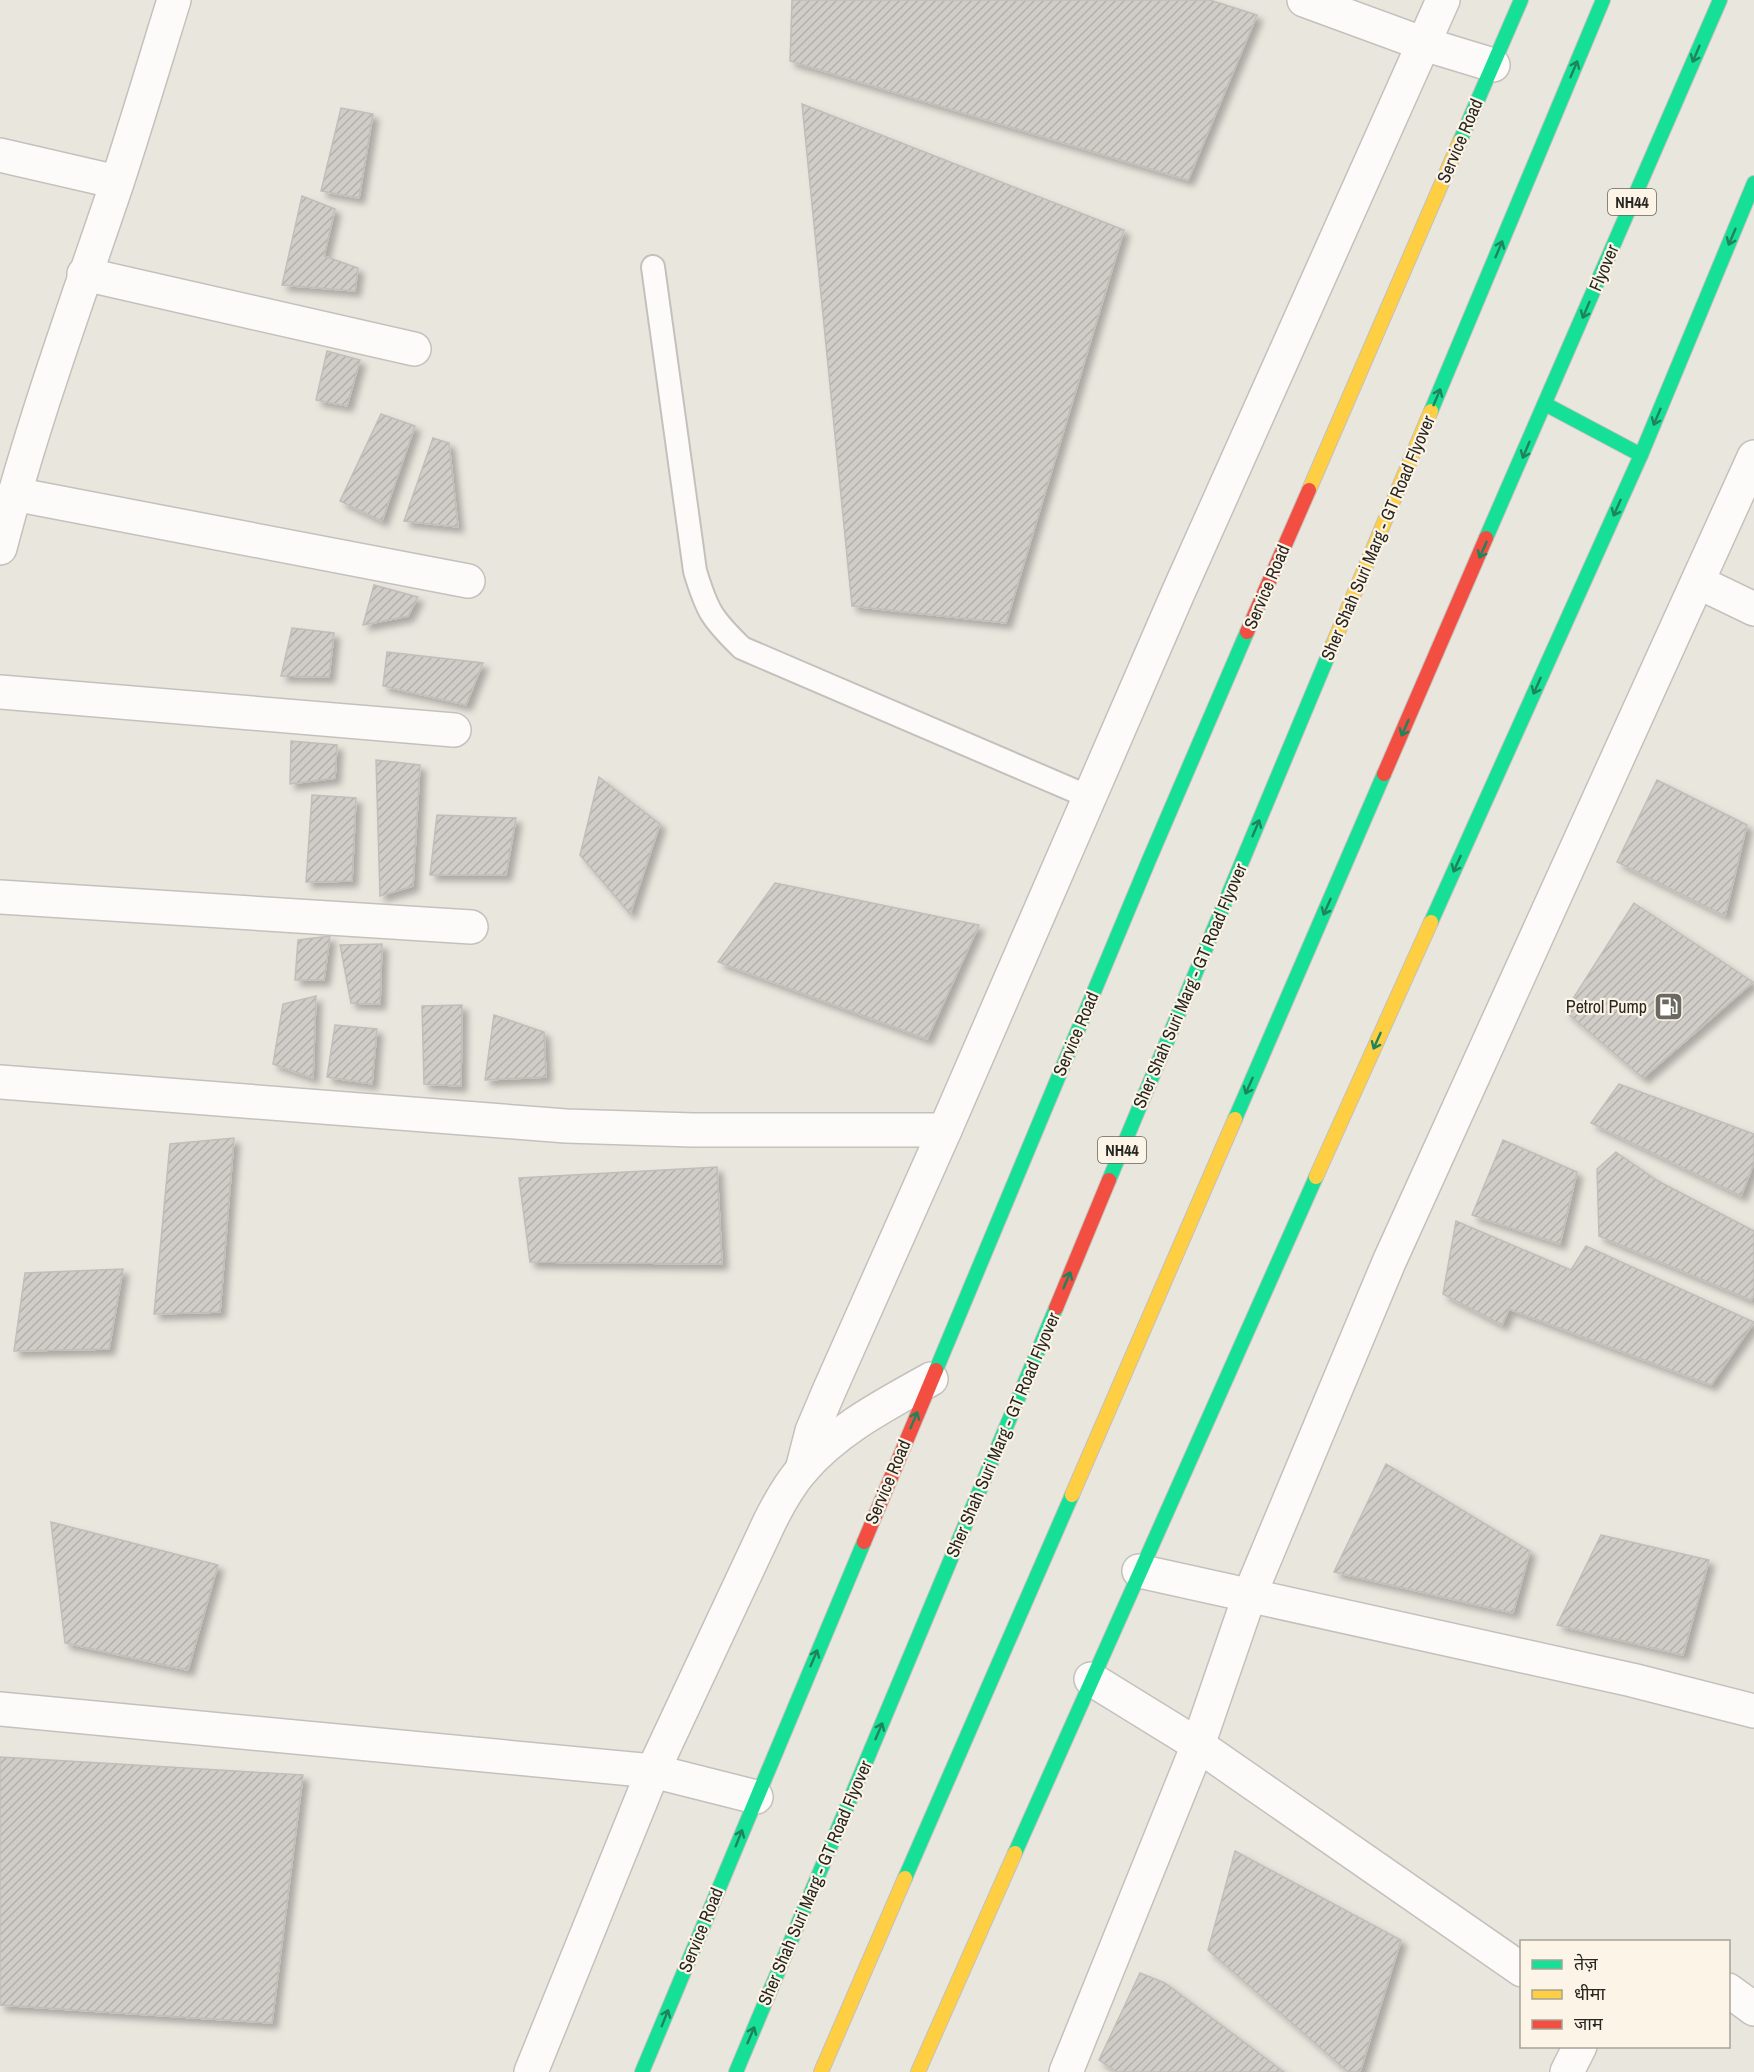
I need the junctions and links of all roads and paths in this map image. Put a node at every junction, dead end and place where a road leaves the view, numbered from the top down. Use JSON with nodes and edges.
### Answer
{"nodes":[{"id":1,"x":174,"y":0,"type":"edge"},
{"id":2,"x":1304,"y":0,"type":"edge"},
{"id":3,"x":1443,"y":0,"type":"edge"},
{"id":4,"x":1521,"y":0,"type":"edge"},
{"id":5,"x":1603,"y":0,"type":"edge"},
{"id":6,"x":1720,"y":0,"type":"edge"},
{"id":7,"x":1424,"y":44,"type":"junction"},
{"id":8,"x":1493,"y":65,"type":"junction"},
{"id":9,"x":0,"y":155,"type":"edge"},
{"id":10,"x":117,"y":182,"type":"junction"},
{"id":11,"x":1754,"y":183,"type":"edge"},
{"id":12,"x":653,"y":267,"type":"dead end"},
{"id":13,"x":84,"y":274,"type":"junction"},
{"id":14,"x":414,"y":349,"type":"dead end"},
{"id":15,"x":1545,"y":404,"type":"junction"},
{"id":16,"x":1641,"y":455,"type":"junction"},
{"id":17,"x":1754,"y":457,"type":"edge"},
{"id":18,"x":14,"y":494,"type":"junction"},
{"id":19,"x":0,"y":548,"type":"edge"},
{"id":20,"x":468,"y":581,"type":"dead end"},
{"id":21,"x":1698,"y":582,"type":"junction"},
{"id":22,"x":1754,"y":609,"type":"edge"},
{"id":23,"x":0,"y":692,"type":"edge"},
{"id":24,"x":454,"y":730,"type":"dead end"},
{"id":25,"x":1089,"y":797,"type":"junction"},
{"id":26,"x":0,"y":897,"type":"edge"},
{"id":27,"x":471,"y":927,"type":"dead end"},
{"id":28,"x":0,"y":1082,"type":"edge"},
{"id":29,"x":945,"y":1130,"type":"junction"},
{"id":30,"x":931,"y":1379,"type":"junction"},
{"id":31,"x":802,"y":1470,"type":"junction"},
{"id":32,"x":1139,"y":1571,"type":"junction"},
{"id":33,"x":1250,"y":1594,"type":"junction"},
{"id":34,"x":1091,"y":1679,"type":"junction"},
{"id":35,"x":0,"y":1708,"type":"edge"},
{"id":36,"x":1754,"y":1711,"type":"edge"},
{"id":37,"x":1198,"y":1744,"type":"junction"},
{"id":38,"x":652,"y":1771,"type":"junction"},
{"id":39,"x":756,"y":1797,"type":"junction"},
{"id":40,"x":1520,"y":1969,"type":"edge"},
{"id":41,"x":1730,"y":1991,"type":"edge"},
{"id":42,"x":1754,"y":2009,"type":"edge"},
{"id":43,"x":1579,"y":2048,"type":"edge"},
{"id":44,"x":531,"y":2072,"type":"edge"},
{"id":45,"x":642,"y":2072,"type":"edge"},
{"id":46,"x":736,"y":2072,"type":"edge"},
{"id":47,"x":821,"y":2072,"type":"edge"},
{"id":48,"x":918,"y":2072,"type":"edge"},
{"id":49,"x":1066,"y":2072,"type":"edge"},
{"id":50,"x":1567,"y":2072,"type":"edge"}],
"edges":[{"from":1,"to":10,"type":"street"},
{"from":2,"to":7,"type":"street"},
{"from":3,"to":7,"type":"street"},
{"from":4,"to":8,"type":"main road","name":"Service Road"},
{"from":46,"to":5,"type":"main road","name":"Sher Shah Suri Marg - GT Road Flyover","number":"NH44","one_way":true},
{"from":6,"to":15,"type":"main road","name":"Flyover","number":"NH44","one_way":true},
{"from":7,"to":8,"type":"street"},
{"from":7,"to":25,"type":"street"},
{"from":8,"to":30,"type":"main road","name":"Service Road"},
{"from":9,"to":10,"type":"street"},
{"from":10,"to":13,"type":"street"},
{"from":11,"to":16,"type":"main road","one_way":true},
{"from":12,"to":25,"type":"lane"},
{"from":13,"to":14,"type":"street"},
{"from":13,"to":18,"type":"street"},
{"from":15,"to":16,"type":"main road"},
{"from":15,"to":47,"type":"main road","number":"NH44","one_way":true},
{"from":16,"to":32,"type":"main road","one_way":true},
{"from":17,"to":21,"type":"street"},
{"from":18,"to":19,"type":"street"},
{"from":18,"to":20,"type":"street"},
{"from":21,"to":22,"type":"street"},
{"from":21,"to":33,"type":"street"},
{"from":23,"to":24,"type":"street"},
{"from":25,"to":29,"type":"street"},
{"from":26,"to":27,"type":"street"},
{"from":28,"to":29,"type":"street"},
{"from":29,"to":31,"type":"street"},
{"from":30,"to":31,"type":"street"},
{"from":39,"to":30,"type":"main road","name":"Service Road","one_way":true},
{"from":31,"to":38,"type":"street"},
{"from":32,"to":33,"type":"street"},
{"from":32,"to":34,"type":"main road"},
{"from":33,"to":36,"type":"street"},
{"from":33,"to":37,"type":"street"},
{"from":34,"to":37,"type":"street"},
{"from":34,"to":48,"type":"main road"},
{"from":35,"to":38,"type":"street"},
{"from":37,"to":40,"type":"street"},
{"from":37,"to":49,"type":"street"},
{"from":38,"to":39,"type":"street"},
{"from":38,"to":44,"type":"street"},
{"from":45,"to":39,"type":"main road","name":"Service Road","one_way":true},
{"from":41,"to":42,"type":"street"},
{"from":43,"to":50,"type":"street"}]}
